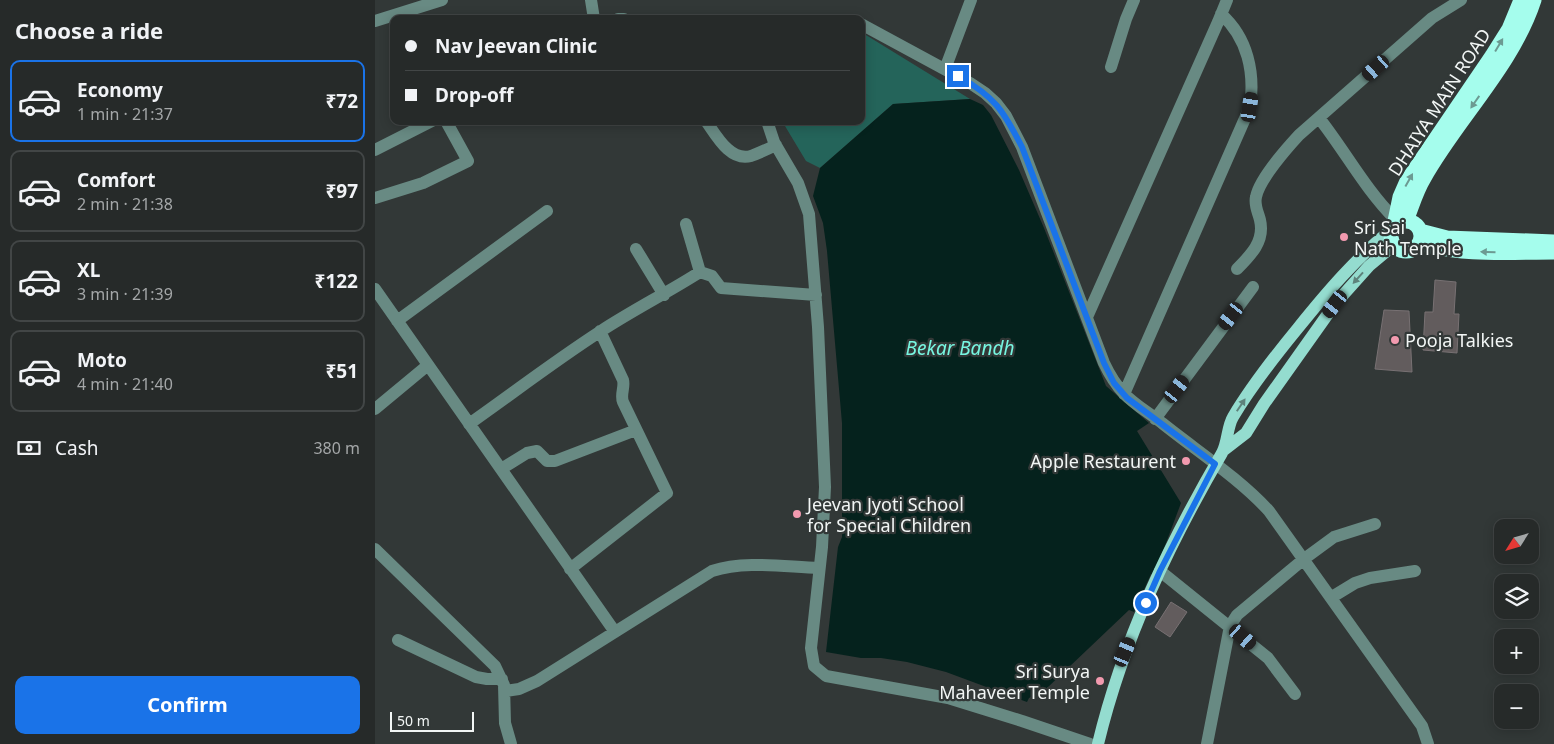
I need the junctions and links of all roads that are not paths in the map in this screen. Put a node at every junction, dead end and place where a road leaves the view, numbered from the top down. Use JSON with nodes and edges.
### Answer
{"nodes":[{"id":1,"x":442,"y":0,"type":"edge"},
{"id":2,"x":591,"y":0,"type":"edge"},
{"id":3,"x":971,"y":0,"type":"edge"},
{"id":4,"x":1134,"y":0,"type":"edge"},
{"id":5,"x":1227,"y":0,"type":"edge"},
{"id":6,"x":1461,"y":0,"type":"edge"},
{"id":7,"x":1521,"y":0,"type":"edge"},
{"id":8,"x":1535,"y":0,"type":"edge"},
{"id":9,"x":1221,"y":14,"type":"junction"},
{"id":10,"x":394,"y":15,"type":"edge"},
{"id":11,"x":593,"y":15,"type":"edge"},
{"id":12,"x":390,"y":16,"type":"edge"},
{"id":13,"x":375,"y":21,"type":"edge"},
{"id":14,"x":865,"y":26,"type":"edge"},
{"id":15,"x":1111,"y":67,"type":"dead end"},
{"id":16,"x":945,"y":69,"type":"junction"},
{"id":17,"x":1319,"y":118,"type":"junction"},
{"id":18,"x":424,"y":125,"type":"edge"},
{"id":19,"x":448,"y":125,"type":"edge"},
{"id":20,"x":709,"y":125,"type":"edge"},
{"id":21,"x":768,"y":125,"type":"edge"},
{"id":22,"x":776,"y":145,"type":"junction"},
{"id":23,"x":375,"y":150,"type":"edge"},
{"id":24,"x":375,"y":198,"type":"edge"},
{"id":25,"x":547,"y":211,"type":"dead end"},
{"id":26,"x":686,"y":224,"type":"dead end"},
{"id":27,"x":1397,"y":224,"type":"junction"},
{"id":28,"x":1419,"y":237,"type":"junction"},
{"id":29,"x":1554,"y":242,"type":"edge"},
{"id":30,"x":1394,"y":245,"type":"junction"},
{"id":31,"x":636,"y":250,"type":"dead end"},
{"id":32,"x":1554,"y":252,"type":"edge"},
{"id":33,"x":1237,"y":269,"type":"dead end"},
{"id":34,"x":700,"y":272,"type":"junction"},
{"id":35,"x":1253,"y":287,"type":"dead end"},
{"id":36,"x":375,"y":289,"type":"edge"},
{"id":37,"x":664,"y":295,"type":"junction"},
{"id":38,"x":816,"y":295,"type":"junction"},
{"id":39,"x":1087,"y":317,"type":"junction"},
{"id":40,"x":397,"y":321,"type":"junction"},
{"id":41,"x":600,"y":331,"type":"junction"},
{"id":42,"x":427,"y":365,"type":"junction"},
{"id":43,"x":1124,"y":394,"type":"junction"},
{"id":44,"x":375,"y":409,"type":"edge"},
{"id":45,"x":1155,"y":419,"type":"junction"},
{"id":46,"x":469,"y":424,"type":"junction"},
{"id":47,"x":636,"y":430,"type":"junction"},
{"id":48,"x":1224,"y":450,"type":"junction"},
{"id":49,"x":1215,"y":464,"type":"junction"},
{"id":50,"x":501,"y":469,"type":"junction"},
{"id":51,"x":1375,"y":524,"type":"dead end"},
{"id":52,"x":375,"y":549,"type":"edge"},
{"id":53,"x":1304,"y":559,"type":"junction"},
{"id":54,"x":819,"y":568,"type":"junction"},
{"id":55,"x":570,"y":569,"type":"junction"},
{"id":56,"x":1160,"y":571,"type":"junction"},
{"id":57,"x":1415,"y":571,"type":"dead end"},
{"id":58,"x":1332,"y":597,"type":"junction"},
{"id":59,"x":1230,"y":626,"type":"junction"},
{"id":60,"x":615,"y":632,"type":"junction"},
{"id":61,"x":399,"y":640,"type":"dead end"},
{"id":62,"x":503,"y":685,"type":"junction"},
{"id":63,"x":1295,"y":694,"type":"dead end"},
{"id":64,"x":511,"y":744,"type":"edge"},
{"id":65,"x":1090,"y":744,"type":"edge"},
{"id":66,"x":1098,"y":744,"type":"edge"},
{"id":67,"x":1207,"y":744,"type":"edge"},
{"id":68,"x":1428,"y":744,"type":"edge"}],
"edges":[{"from":1,"to":10,"type":"street"},
{"from":2,"to":11,"type":"street"},
{"from":3,"to":16,"type":"street"},
{"from":4,"to":15,"type":"street"},
{"from":5,"to":9,"type":"street"},
{"from":6,"to":17,"type":"street"},
{"from":27,"to":7,"type":"highway","name":"DHAIYA MAIN ROAD","one_way":true},
{"from":8,"to":27,"type":"highway","name":"DHAIYA MAIN ROAD","one_way":true},
{"from":9,"to":39,"type":"street"},
{"from":9,"to":43,"type":"street"},
{"from":12,"to":13,"type":"street"},
{"from":14,"to":16,"type":"street"},
{"from":16,"to":39,"type":"street"},
{"from":17,"to":27,"type":"street"},
{"from":17,"to":33,"type":"street"},
{"from":18,"to":23,"type":"street"},
{"from":19,"to":24,"type":"street"},
{"from":20,"to":22,"type":"street"},
{"from":21,"to":22,"type":"street"},
{"from":22,"to":38,"type":"street"},
{"from":25,"to":40,"type":"street"},
{"from":26,"to":34,"type":"street"},
{"from":27,"to":28,"type":"highway"},
{"from":27,"to":30,"type":"highway"},
{"from":48,"to":27,"type":"main road","one_way":true},
{"from":28,"to":29,"type":"highway"},
{"from":28,"to":30,"type":"highway"},
{"from":32,"to":28,"type":"highway","one_way":true},
{"from":30,"to":48,"type":"main road","one_way":true},
{"from":31,"to":37,"type":"street"},
{"from":34,"to":37,"type":"street"},
{"from":34,"to":38,"type":"street"},
{"from":35,"to":45,"type":"street"},
{"from":36,"to":40,"type":"street"},
{"from":37,"to":41,"type":"street"},
{"from":38,"to":54,"type":"street"},
{"from":39,"to":43,"type":"street"},
{"from":40,"to":42,"type":"street"},
{"from":41,"to":46,"type":"street"},
{"from":41,"to":47,"type":"street"},
{"from":42,"to":44,"type":"street"},
{"from":42,"to":46,"type":"street"},
{"from":43,"to":45,"type":"street"},
{"from":45,"to":49,"type":"street"},
{"from":46,"to":50,"type":"street"},
{"from":47,"to":50,"type":"street"},
{"from":47,"to":55,"type":"street"},
{"from":48,"to":49,"type":"main road"},
{"from":49,"to":53,"type":"street"},
{"from":49,"to":56,"type":"main road"},
{"from":50,"to":55,"type":"street"},
{"from":51,"to":53,"type":"street"},
{"from":52,"to":62,"type":"street"},
{"from":53,"to":58,"type":"street"},
{"from":53,"to":59,"type":"street"},
{"from":54,"to":60,"type":"street"},
{"from":54,"to":65,"type":"street"},
{"from":55,"to":60,"type":"street"},
{"from":56,"to":59,"type":"street"},
{"from":56,"to":66,"type":"main road"},
{"from":57,"to":58,"type":"street"},
{"from":58,"to":68,"type":"street"},
{"from":59,"to":63,"type":"street"},
{"from":59,"to":67,"type":"street"},
{"from":60,"to":62,"type":"street"},
{"from":61,"to":62,"type":"street"},
{"from":62,"to":64,"type":"street"}]}
